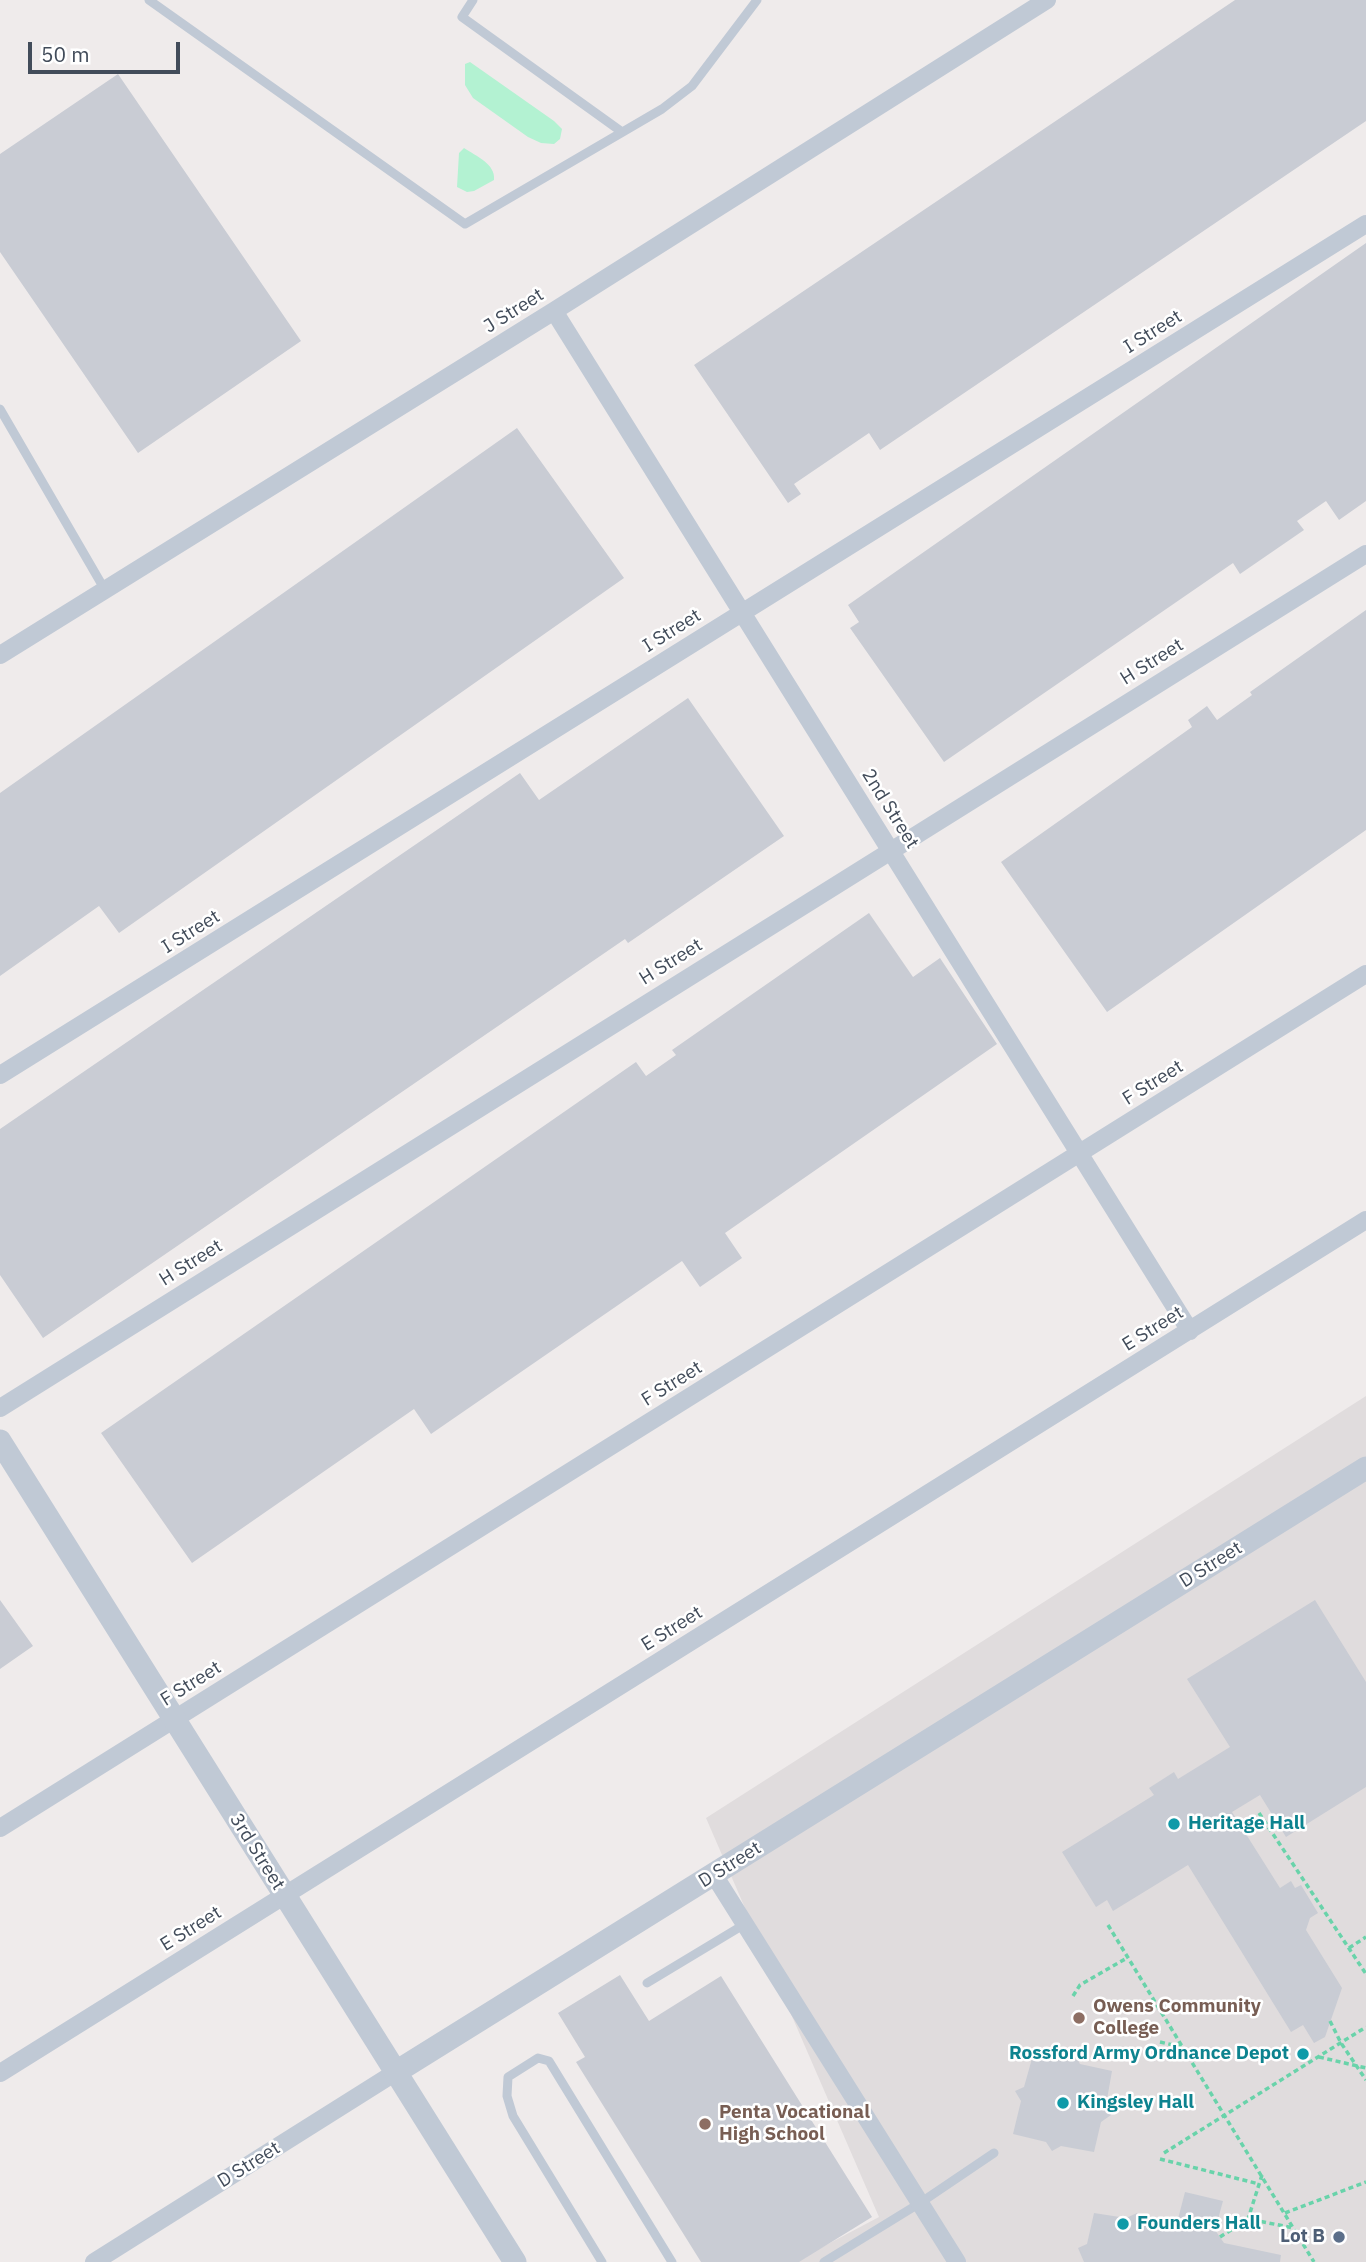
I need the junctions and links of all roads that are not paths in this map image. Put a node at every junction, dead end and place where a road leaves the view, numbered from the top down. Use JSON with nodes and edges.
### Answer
{"nodes":[{"id":1,"x":149,"y":0,"type":"edge"},
{"id":2,"x":473,"y":0,"type":"edge"},
{"id":3,"x":757,"y":0,"type":"edge"},
{"id":4,"x":1047,"y":0,"type":"edge"},
{"id":5,"x":622,"y":132,"type":"junction"},
{"id":6,"x":1366,"y":224,"type":"edge"},
{"id":7,"x":554,"y":311,"type":"junction"},
{"id":8,"x":0,"y":409,"type":"edge"},
{"id":9,"x":1366,"y":554,"type":"edge"},
{"id":10,"x":105,"y":590,"type":"junction"},
{"id":11,"x":743,"y":612,"type":"junction"},
{"id":12,"x":0,"y":655,"type":"edge"},
{"id":13,"x":890,"y":849,"type":"junction"},
{"id":14,"x":1366,"y":974,"type":"edge"},
{"id":15,"x":0,"y":1075,"type":"edge"},
{"id":16,"x":1080,"y":1154,"type":"junction"},
{"id":17,"x":1366,"y":1220,"type":"edge"},
{"id":18,"x":1190,"y":1331,"type":"junction"},
{"id":19,"x":0,"y":1408,"type":"edge"},
{"id":20,"x":0,"y":1441,"type":"edge"},
{"id":21,"x":1366,"y":1468,"type":"edge"},
{"id":22,"x":174,"y":1719,"type":"junction"},
{"id":23,"x":0,"y":1828,"type":"edge"},
{"id":24,"x":714,"y":1874,"type":"junction"},
{"id":25,"x":285,"y":1896,"type":"junction"},
{"id":26,"x":745,"y":1924,"type":"junction"},
{"id":27,"x":647,"y":1983,"type":"dead end"},
{"id":28,"x":0,"y":2073,"type":"edge"},
{"id":29,"x":396,"y":2073,"type":"junction"},
{"id":30,"x":994,"y":2152,"type":"dead end"},
{"id":31,"x":920,"y":2203,"type":"junction"},
{"id":32,"x":94,"y":2262,"type":"edge"},
{"id":33,"x":515,"y":2262,"type":"edge"},
{"id":34,"x":602,"y":2262,"type":"edge"},
{"id":35,"x":671,"y":2262,"type":"edge"},
{"id":36,"x":824,"y":2262,"type":"edge"},
{"id":37,"x":957,"y":2262,"type":"edge"}],
"edges":[{"from":1,"to":5,"type":"lane"},
{"from":2,"to":5,"type":"lane"},
{"from":3,"to":5,"type":"lane"},
{"from":4,"to":7,"type":"street","name":"J Street"},
{"from":6,"to":11,"type":"street","name":"I Street"},
{"from":7,"to":10,"type":"street","name":"J Street"},
{"from":7,"to":11,"type":"street","name":"2nd Street"},
{"from":8,"to":10,"type":"lane"},
{"from":9,"to":13,"type":"street","name":"H Street"},
{"from":10,"to":12,"type":"street","name":"J Street"},
{"from":11,"to":13,"type":"street","name":"2nd Street"},
{"from":11,"to":15,"type":"street","name":"I Street"},
{"from":13,"to":16,"type":"street","name":"2nd Street"},
{"from":13,"to":19,"type":"street","name":"H Street"},
{"from":14,"to":16,"type":"street","name":"F Street"},
{"from":16,"to":18,"type":"street","name":"2nd Street"},
{"from":16,"to":22,"type":"street","name":"F Street"},
{"from":17,"to":18,"type":"street","name":"E Street"},
{"from":18,"to":25,"type":"street","name":"E Street"},
{"from":20,"to":22,"type":"street","name":"3rd Street"},
{"from":21,"to":24,"type":"street","name":"D Street"},
{"from":22,"to":23,"type":"street","name":"F Street"},
{"from":22,"to":25,"type":"street","name":"3rd Street"},
{"from":24,"to":26,"type":"street"},
{"from":24,"to":29,"type":"street","name":"D Street"},
{"from":25,"to":28,"type":"street","name":"E Street"},
{"from":25,"to":29,"type":"street","name":"3rd Street"},
{"from":26,"to":27,"type":"lane"},
{"from":26,"to":31,"type":"street"},
{"from":29,"to":32,"type":"street","name":"D Street"},
{"from":29,"to":33,"type":"street","name":"3rd Street"},
{"from":30,"to":31,"type":"lane"},
{"from":31,"to":36,"type":"lane"},
{"from":31,"to":37,"type":"street"},
{"from":34,"to":35,"type":"lane"}]}
